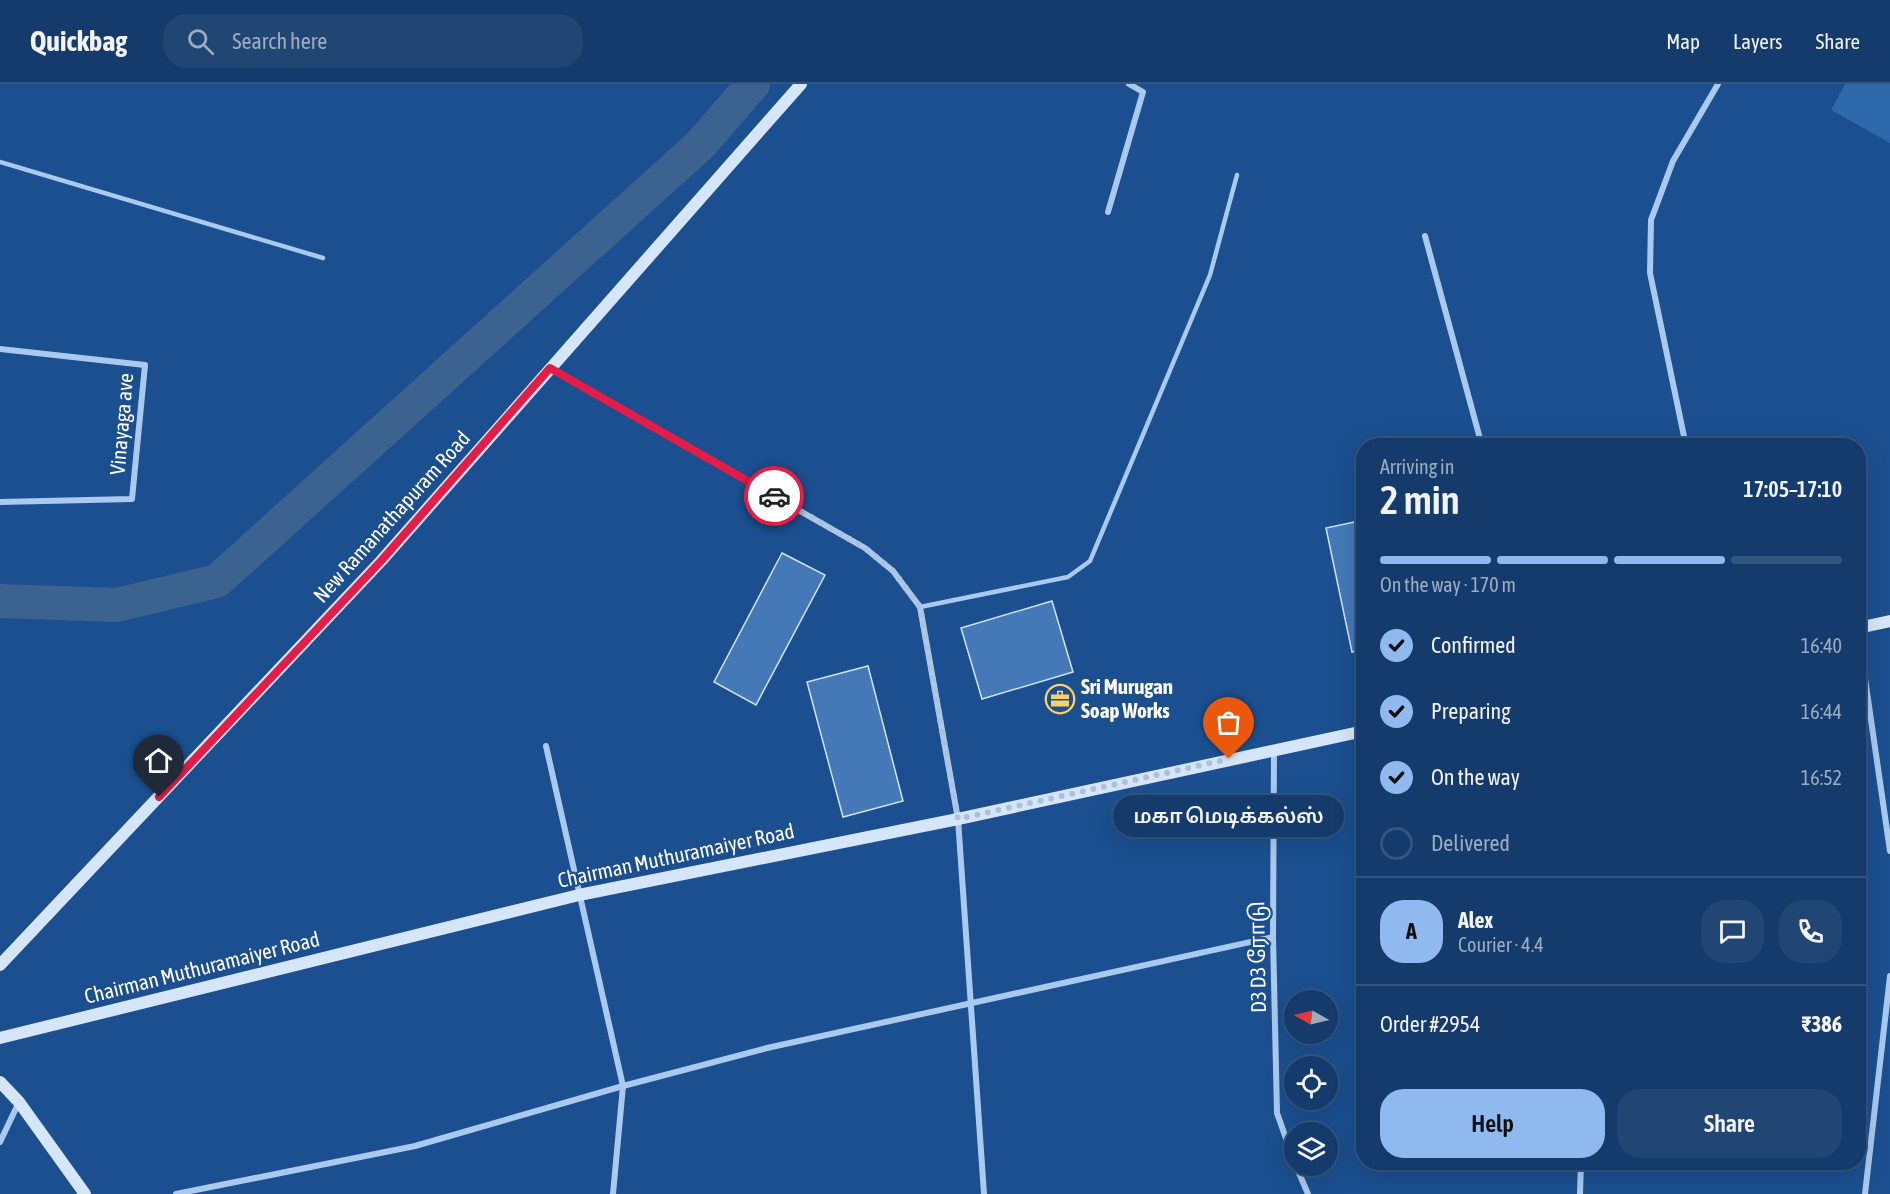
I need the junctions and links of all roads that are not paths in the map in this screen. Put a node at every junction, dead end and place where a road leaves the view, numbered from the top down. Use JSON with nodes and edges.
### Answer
{"nodes":[{"id":1,"x":801,"y":84,"type":"edge"},
{"id":2,"x":1129,"y":84,"type":"edge"},
{"id":3,"x":1718,"y":84,"type":"edge"},
{"id":4,"x":0,"y":162,"type":"edge"},
{"id":5,"x":1237,"y":175,"type":"dead end"},
{"id":6,"x":1108,"y":212,"type":"dead end"},
{"id":7,"x":1425,"y":236,"type":"dead end"},
{"id":8,"x":323,"y":258,"type":"dead end"},
{"id":9,"x":0,"y":349,"type":"edge"},
{"id":10,"x":550,"y":368,"type":"junction"},
{"id":11,"x":1480,"y":438,"type":"edge"},
{"id":12,"x":1684,"y":438,"type":"edge"},
{"id":13,"x":0,"y":502,"type":"edge"},
{"id":14,"x":920,"y":607,"type":"junction"},
{"id":15,"x":1890,"y":621,"type":"edge"},
{"id":16,"x":1866,"y":627,"type":"edge"},
{"id":17,"x":1866,"y":684,"type":"edge"},
{"id":18,"x":1356,"y":733,"type":"edge"},
{"id":19,"x":546,"y":746,"type":"dead end"},
{"id":20,"x":1274,"y":750,"type":"junction"},
{"id":21,"x":958,"y":819,"type":"junction"},
{"id":22,"x":1890,"y":851,"type":"edge"},
{"id":23,"x":579,"y":895,"type":"junction"},
{"id":24,"x":1273,"y":938,"type":"junction"},
{"id":25,"x":0,"y":965,"type":"edge"},
{"id":26,"x":1890,"y":976,"type":"edge"},
{"id":27,"x":970,"y":1003,"type":"junction"},
{"id":28,"x":0,"y":1038,"type":"edge"},
{"id":29,"x":0,"y":1082,"type":"edge"},
{"id":30,"x":623,"y":1086,"type":"junction"},
{"id":31,"x":20,"y":1102,"type":"junction"},
{"id":32,"x":1284,"y":1133,"type":"edge"},
{"id":33,"x":0,"y":1142,"type":"edge"},
{"id":34,"x":1581,"y":1170,"type":"edge"},
{"id":35,"x":1300,"y":1176,"type":"edge"},
{"id":36,"x":85,"y":1194,"type":"edge"},
{"id":37,"x":176,"y":1194,"type":"edge"},
{"id":38,"x":613,"y":1194,"type":"edge"},
{"id":39,"x":984,"y":1194,"type":"edge"},
{"id":40,"x":1308,"y":1194,"type":"edge"},
{"id":41,"x":1580,"y":1194,"type":"edge"},
{"id":42,"x":1865,"y":1194,"type":"edge"}],
"edges":[{"from":1,"to":10,"type":"street","name":"New Ramanathapuram Road"},
{"from":2,"to":6,"type":"street"},
{"from":3,"to":12,"type":"street"},
{"from":4,"to":8,"type":"lane"},
{"from":5,"to":14,"type":"lane"},
{"from":7,"to":11,"type":"street"},
{"from":9,"to":13,"type":"street","name":"Vinayaga ave"},
{"from":10,"to":14,"type":"street"},
{"from":10,"to":25,"type":"street","name":"New Ramanathapuram Road"},
{"from":14,"to":21,"type":"street"},
{"from":15,"to":16,"type":"street"},
{"from":17,"to":22,"type":"street"},
{"from":18,"to":20,"type":"street","name":"Chairman Muthuramaiyer Road"},
{"from":19,"to":23,"type":"street"},
{"from":20,"to":21,"type":"street","name":"Chairman Muthuramaiyer Road"},
{"from":20,"to":24,"type":"street","name":"D3 D3 ரோடு"},
{"from":21,"to":23,"type":"street","name":"Chairman Muthuramaiyer Road"},
{"from":21,"to":27,"type":"street"},
{"from":23,"to":28,"type":"street","name":"Chairman Muthuramaiyer Road"},
{"from":23,"to":30,"type":"street"},
{"from":24,"to":27,"type":"street"},
{"from":24,"to":32,"type":"street","name":"D3 D3 ரோடு"},
{"from":26,"to":42,"type":"street"},
{"from":27,"to":30,"type":"street"},
{"from":27,"to":39,"type":"street"},
{"from":29,"to":31,"type":"street"},
{"from":30,"to":37,"type":"street"},
{"from":30,"to":38,"type":"street"},
{"from":31,"to":33,"type":"street"},
{"from":31,"to":36,"type":"street"},
{"from":34,"to":41,"type":"street"},
{"from":35,"to":40,"type":"street"}]}
